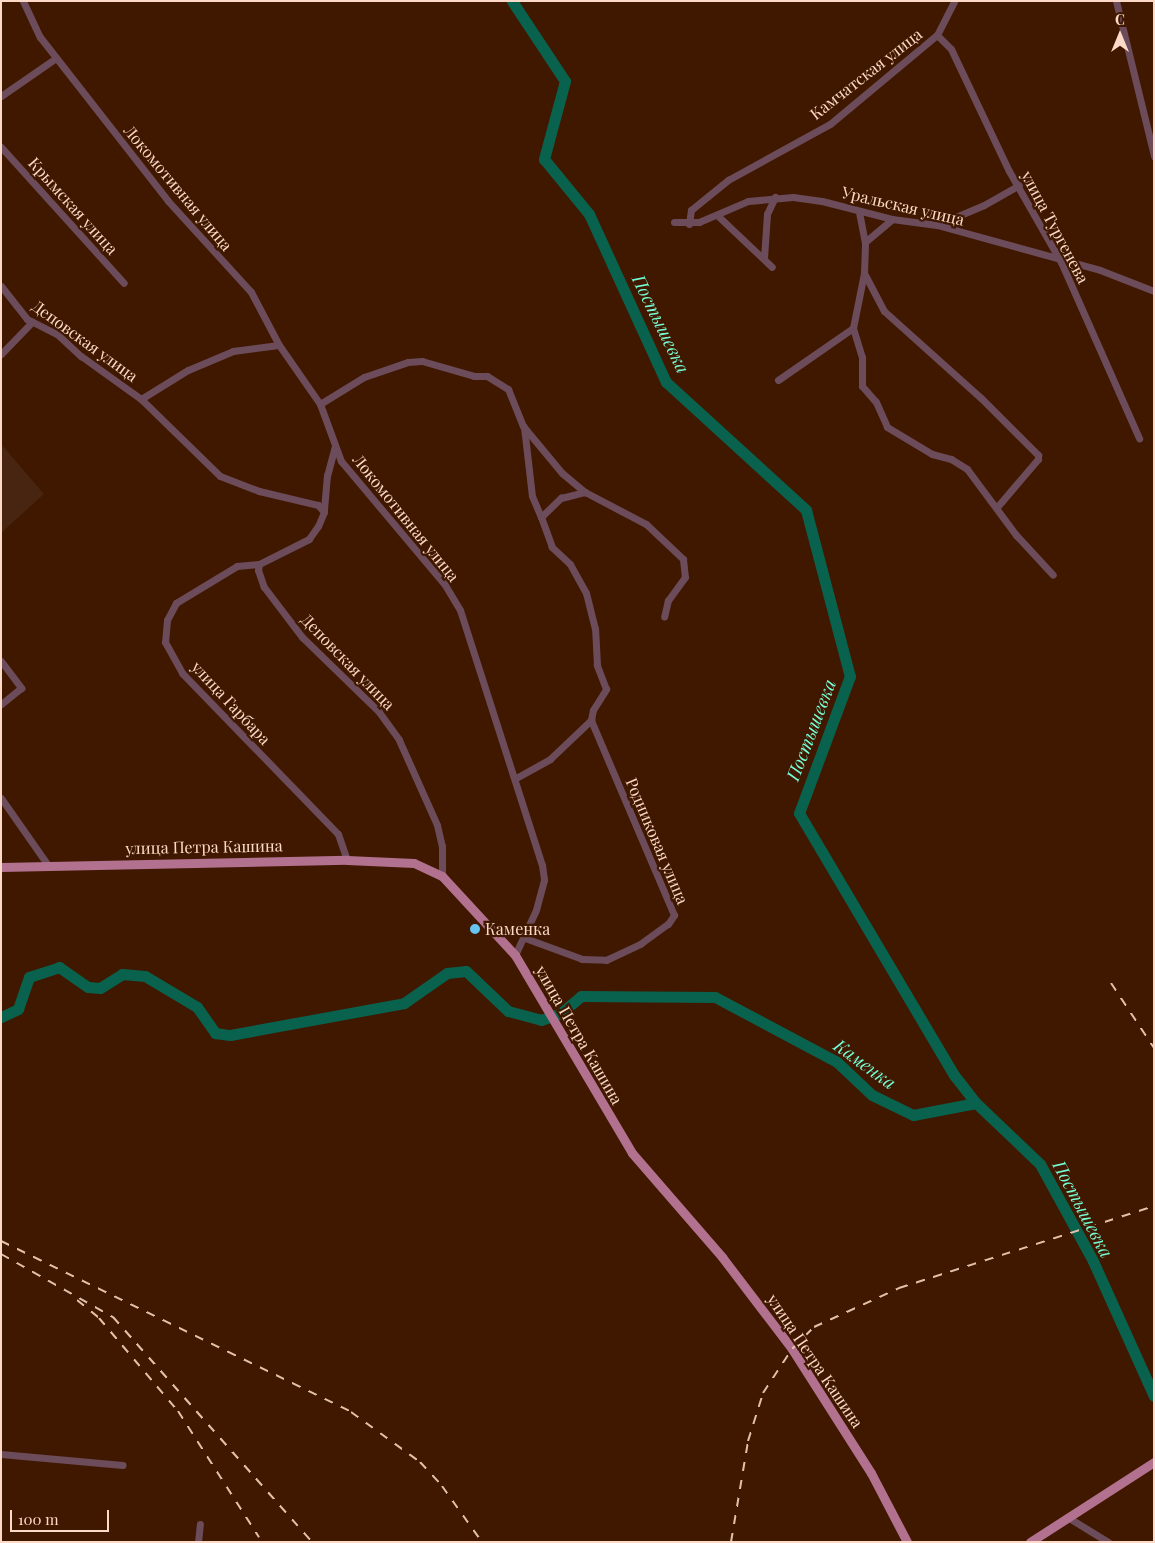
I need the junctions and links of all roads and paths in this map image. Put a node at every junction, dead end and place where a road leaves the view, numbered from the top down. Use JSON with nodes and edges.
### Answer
{"nodes":[{"id":1,"x":23,"y":1,"type":"edge"},
{"id":2,"x":954,"y":1,"type":"edge"},
{"id":3,"x":1116,"y":1,"type":"edge"},
{"id":4,"x":936,"y":35,"type":"junction"},
{"id":5,"x":56,"y":58,"type":"junction"},
{"id":6,"x":1,"y":96,"type":"edge"},
{"id":7,"x":1,"y":147,"type":"edge"},
{"id":8,"x":1154,"y":156,"type":"edge"},
{"id":9,"x":1019,"y":185,"type":"junction"},
{"id":10,"x":775,"y":197,"type":"junction"},
{"id":11,"x":859,"y":212,"type":"junction"},
{"id":12,"x":718,"y":216,"type":"junction"},
{"id":13,"x":892,"y":219,"type":"junction"},
{"id":14,"x":674,"y":222,"type":"dead end"},
{"id":15,"x":689,"y":224,"type":"junction"},
{"id":16,"x":937,"y":225,"type":"junction"},
{"id":17,"x":865,"y":242,"type":"junction"},
{"id":18,"x":764,"y":258,"type":"junction"},
{"id":19,"x":1061,"y":262,"type":"junction"},
{"id":20,"x":772,"y":267,"type":"dead end"},
{"id":21,"x":864,"y":273,"type":"junction"},
{"id":22,"x":124,"y":283,"type":"dead end"},
{"id":23,"x":1,"y":286,"type":"edge"},
{"id":24,"x":1154,"y":291,"type":"edge"},
{"id":25,"x":32,"y":322,"type":"junction"},
{"id":26,"x":852,"y":328,"type":"junction"},
{"id":27,"x":279,"y":345,"type":"junction"},
{"id":28,"x":1,"y":354,"type":"edge"},
{"id":29,"x":778,"y":380,"type":"dead end"},
{"id":30,"x":142,"y":399,"type":"junction"},
{"id":31,"x":320,"y":404,"type":"junction"},
{"id":32,"x":524,"y":426,"type":"junction"},
{"id":33,"x":1139,"y":438,"type":"dead end"},
{"id":34,"x":335,"y":446,"type":"junction"},
{"id":35,"x":585,"y":492,"type":"junction"},
{"id":36,"x":996,"y":506,"type":"junction"},
{"id":37,"x":324,"y":512,"type":"junction"},
{"id":38,"x":541,"y":517,"type":"junction"},
{"id":39,"x":259,"y":564,"type":"junction"},
{"id":40,"x":1053,"y":575,"type":"dead end"},
{"id":41,"x":664,"y":617,"type":"dead end"},
{"id":42,"x":1,"y":661,"type":"edge"},
{"id":43,"x":1,"y":704,"type":"edge"},
{"id":44,"x":591,"y":720,"type":"junction"},
{"id":45,"x":516,"y":778,"type":"junction"},
{"id":46,"x":1,"y":798,"type":"edge"},
{"id":47,"x":346,"y":860,"type":"junction"},
{"id":48,"x":47,"y":864,"type":"junction"},
{"id":49,"x":1,"y":867,"type":"edge"},
{"id":50,"x":442,"y":876,"type":"junction"},
{"id":51,"x":526,"y":938,"type":"junction"},
{"id":52,"x":515,"y":955,"type":"junction"},
{"id":53,"x":1,"y":1454,"type":"edge"},
{"id":54,"x":1154,"y":1462,"type":"edge"},
{"id":55,"x":123,"y":1465,"type":"dead end"},
{"id":56,"x":1068,"y":1518,"type":"junction"},
{"id":57,"x":200,"y":1524,"type":"dead end"},
{"id":58,"x":198,"y":1542,"type":"edge"},
{"id":59,"x":907,"y":1542,"type":"edge"},
{"id":60,"x":1030,"y":1542,"type":"edge"},
{"id":61,"x":1108,"y":1542,"type":"edge"}],
"edges":[{"from":1,"to":5,"type":"street","name":"Локомотивная улица"},
{"from":2,"to":4,"type":"street","name":"Камчатская улица"},
{"from":3,"to":8,"type":"street"},
{"from":4,"to":9,"type":"street","name":"улица Тургенева"},
{"from":4,"to":15,"type":"street","name":"Камчатская улица"},
{"from":5,"to":6,"type":"street"},
{"from":5,"to":27,"type":"street","name":"Локомотивная улица"},
{"from":7,"to":22,"type":"street","name":"Крымская улица"},
{"from":9,"to":16,"type":"street"},
{"from":9,"to":19,"type":"street","name":"улица Тургенева"},
{"from":10,"to":11,"type":"street","name":"Уральская улица"},
{"from":10,"to":12,"type":"street","name":"Уральская улица"},
{"from":10,"to":18,"type":"street"},
{"from":11,"to":13,"type":"street","name":"Уральская улица"},
{"from":11,"to":17,"type":"street"},
{"from":12,"to":15,"type":"street","name":"Уральская улица"},
{"from":12,"to":18,"type":"street"},
{"from":13,"to":16,"type":"street","name":"Уральская улица"},
{"from":13,"to":17,"type":"street"},
{"from":14,"to":15,"type":"street","name":"Уральская улица"},
{"from":16,"to":19,"type":"street","name":"Уральская улица"},
{"from":17,"to":21,"type":"street"},
{"from":18,"to":20,"type":"street"},
{"from":19,"to":24,"type":"street","name":"Уральская улица"},
{"from":19,"to":33,"type":"street","name":"улица Тургенева"},
{"from":21,"to":26,"type":"street"},
{"from":21,"to":36,"type":"street"},
{"from":23,"to":25,"type":"street","name":"Деповская улица"},
{"from":25,"to":28,"type":"street"},
{"from":25,"to":30,"type":"street","name":"Деповская улица"},
{"from":26,"to":29,"type":"street"},
{"from":26,"to":36,"type":"street"},
{"from":27,"to":30,"type":"street"},
{"from":27,"to":31,"type":"street","name":"Локомотивная улица"},
{"from":30,"to":37,"type":"street","name":"Деповская улица"},
{"from":31,"to":32,"type":"street"},
{"from":31,"to":34,"type":"street","name":"Локомотивная улица"},
{"from":32,"to":35,"type":"street"},
{"from":32,"to":38,"type":"street"},
{"from":34,"to":37,"type":"street"},
{"from":34,"to":45,"type":"street","name":"Локомотивная улица"},
{"from":35,"to":38,"type":"street"},
{"from":35,"to":41,"type":"street"},
{"from":36,"to":40,"type":"street"},
{"from":37,"to":39,"type":"street"},
{"from":38,"to":44,"type":"street"},
{"from":39,"to":47,"type":"street","name":"улица Гарбара"},
{"from":39,"to":50,"type":"street","name":"Деповская улица"},
{"from":42,"to":43,"type":"street"},
{"from":44,"to":45,"type":"street"},
{"from":44,"to":51,"type":"street","name":"Родниковая улица"},
{"from":45,"to":51,"type":"street","name":"Локомотивная улица"},
{"from":46,"to":48,"type":"street"},
{"from":47,"to":48,"type":"main road","name":"улица Петра Кашина"},
{"from":47,"to":50,"type":"main road","name":"улица Петра Кашина"},
{"from":48,"to":49,"type":"main road","name":"улица Петра Кашина"},
{"from":50,"to":52,"type":"main road","name":"улица Петра Кашина"},
{"from":51,"to":52,"type":"street","name":"Локомотивная улица"},
{"from":52,"to":59,"type":"main road","name":"улица Петра Кашина"},
{"from":53,"to":55,"type":"street"},
{"from":54,"to":56,"type":"main road"},
{"from":56,"to":60,"type":"main road"},
{"from":56,"to":61,"type":"street"},
{"from":57,"to":58,"type":"street"}]}
